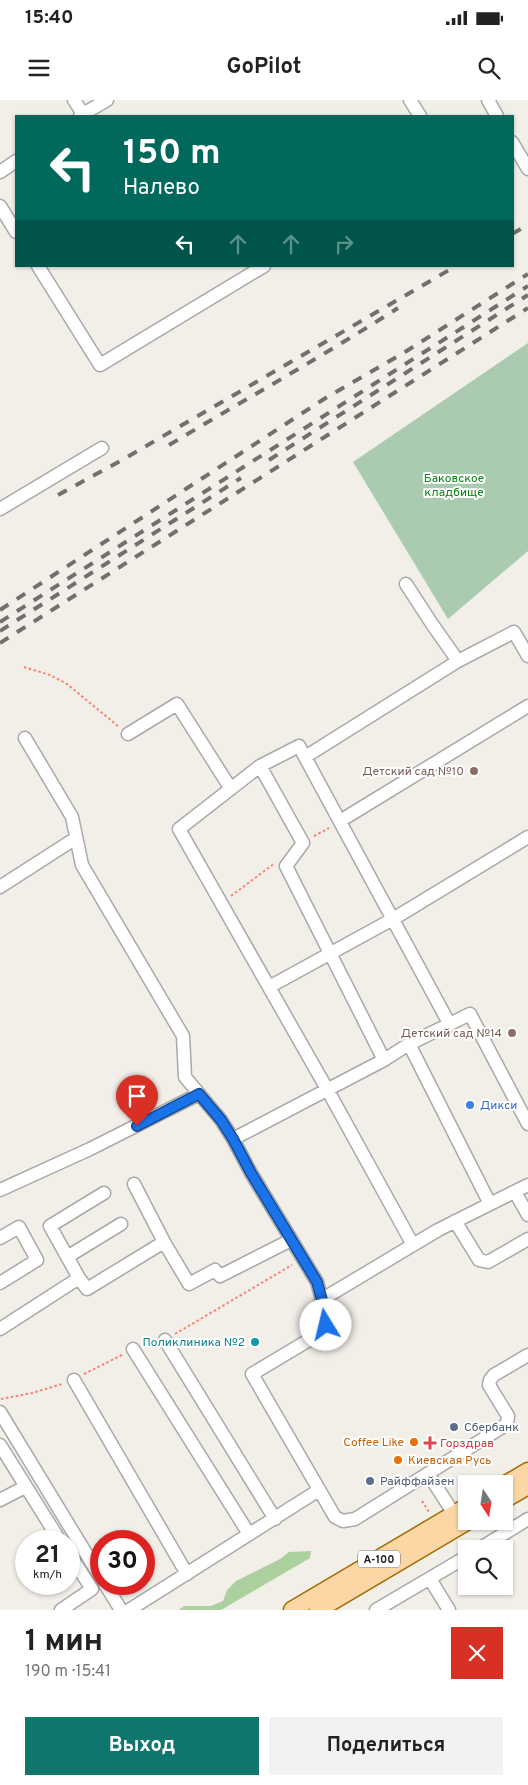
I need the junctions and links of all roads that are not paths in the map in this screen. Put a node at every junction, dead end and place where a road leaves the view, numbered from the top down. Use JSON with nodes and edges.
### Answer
{"nodes":[{"id":1,"x":74,"y":100,"type":"edge"},
{"id":2,"x":107,"y":100,"type":"edge"},
{"id":3,"x":410,"y":100,"type":"edge"},
{"id":4,"x":488,"y":100,"type":"edge"},
{"id":5,"x":81,"y":115,"type":"edge"},
{"id":6,"x":419,"y":115,"type":"edge"},
{"id":7,"x":496,"y":115,"type":"edge"},
{"id":8,"x":514,"y":145,"type":"edge"},
{"id":9,"x":15,"y":162,"type":"edge"},
{"id":10,"x":528,"y":169,"type":"edge"},
{"id":11,"x":0,"y":172,"type":"edge"},
{"id":12,"x":0,"y":206,"type":"edge"},
{"id":13,"x":15,"y":230,"type":"edge"},
{"id":14,"x":39,"y":267,"type":"edge"},
{"id":15,"x":262,"y":267,"type":"edge"},
{"id":16,"x":102,"y":448,"type":"dead end"},
{"id":17,"x":0,"y":509,"type":"edge"},
{"id":18,"x":406,"y":584,"type":"dead end"},
{"id":19,"x":528,"y":656,"type":"edge"},
{"id":20,"x":458,"y":661,"type":"junction"},
{"id":21,"x":528,"y":706,"type":"edge"},
{"id":22,"x":128,"y":734,"type":"road end"},
{"id":23,"x":25,"y":738,"type":"dead end"},
{"id":24,"x":305,"y":757,"type":"junction"},
{"id":25,"x":260,"y":766,"type":"junction"},
{"id":26,"x":230,"y":789,"type":"junction"},
{"id":27,"x":340,"y":821,"type":"junction"},
{"id":28,"x":528,"y":837,"type":"edge"},
{"id":29,"x":76,"y":838,"type":"junction"},
{"id":30,"x":0,"y":887,"type":"edge"},
{"id":31,"x":393,"y":919,"type":"junction"},
{"id":32,"x":330,"y":953,"type":"junction"},
{"id":33,"x":269,"y":987,"type":"junction"},
{"id":34,"x":450,"y":1025,"type":"junction"},
{"id":35,"x":409,"y":1044,"type":"junction"},
{"id":36,"x":384,"y":1060,"type":"junction"},
{"id":37,"x":327,"y":1089,"type":"junction"},
{"id":38,"x":199,"y":1094,"type":"junction"},
{"id":39,"x":528,"y":1124,"type":"edge"},
{"id":40,"x":233,"y":1139,"type":"junction"},
{"id":41,"x":134,"y":1184,"type":"dead end"},
{"id":42,"x":528,"y":1186,"type":"edge"},
{"id":43,"x":0,"y":1190,"type":"edge"},
{"id":44,"x":515,"y":1192,"type":"junction"},
{"id":45,"x":104,"y":1193,"type":"dead end"},
{"id":46,"x":490,"y":1204,"type":"junction"},
{"id":47,"x":528,"y":1214,"type":"edge"},
{"id":48,"x":456,"y":1221,"type":"junction"},
{"id":49,"x":121,"y":1224,"type":"dead end"},
{"id":50,"x":0,"y":1238,"type":"edge"},
{"id":51,"x":528,"y":1239,"type":"edge"},
{"id":52,"x":291,"y":1240,"type":"junction"},
{"id":53,"x":164,"y":1242,"type":"junction"},
{"id":54,"x":413,"y":1245,"type":"junction"},
{"id":55,"x":67,"y":1256,"type":"junction"},
{"id":56,"x":79,"y":1278,"type":"junction"},
{"id":57,"x":0,"y":1283,"type":"edge"},
{"id":58,"x":322,"y":1300,"type":"junction"},
{"id":59,"x":0,"y":1329,"type":"edge"},
{"id":60,"x":165,"y":1340,"type":"road end"},
{"id":61,"x":133,"y":1349,"type":"road end"},
{"id":62,"x":528,"y":1355,"type":"edge"},
{"id":63,"x":74,"y":1380,"type":"road end"},
{"id":64,"x":0,"y":1412,"type":"edge"},
{"id":65,"x":0,"y":1445,"type":"edge"},
{"id":66,"x":528,"y":1471,"type":"edge"},
{"id":67,"x":429,"y":1474,"type":"junction"},
{"id":68,"x":513,"y":1480,"type":"edge"},
{"id":69,"x":528,"y":1486,"type":"edge"},
{"id":70,"x":25,"y":1487,"type":"junction"},
{"id":71,"x":319,"y":1490,"type":"junction"},
{"id":72,"x":513,"y":1495,"type":"edge"},
{"id":73,"x":0,"y":1500,"type":"edge"},
{"id":74,"x":458,"y":1508,"type":"edge"},
{"id":75,"x":458,"y":1517,"type":"edge"},
{"id":76,"x":458,"y":1517,"type":"edge"},
{"id":77,"x":275,"y":1518,"type":"junction"},
{"id":78,"x":528,"y":1519,"type":"edge"},
{"id":79,"x":53,"y":1530,"type":"edge"},
{"id":80,"x":249,"y":1534,"type":"junction"},
{"id":81,"x":494,"y":1540,"type":"edge"},
{"id":82,"x":90,"y":1560,"type":"edge"},
{"id":83,"x":458,"y":1561,"type":"edge"},
{"id":84,"x":80,"y":1571,"type":"edge"},
{"id":85,"x":187,"y":1574,"type":"junction"},
{"id":86,"x":430,"y":1578,"type":"junction"},
{"id":87,"x":112,"y":1595,"type":"edge"},
{"id":88,"x":61,"y":1610,"type":"edge"},
{"id":89,"x":121,"y":1610,"type":"edge"},
{"id":90,"x":129,"y":1610,"type":"edge"},
{"id":91,"x":292,"y":1610,"type":"edge"},
{"id":92,"x":318,"y":1610,"type":"edge"},
{"id":93,"x":376,"y":1610,"type":"edge"},
{"id":94,"x":449,"y":1610,"type":"edge"}],
"edges":[{"from":1,"to":5,"type":"street"},
{"from":2,"to":5,"type":"street"},
{"from":3,"to":6,"type":"street"},
{"from":4,"to":7,"type":"street"},
{"from":8,"to":10,"type":"street"},
{"from":9,"to":11,"type":"street"},
{"from":12,"to":13,"type":"street"},
{"from":14,"to":15,"type":"street"},
{"from":16,"to":17,"type":"street"},
{"from":18,"to":20,"type":"street"},
{"from":19,"to":20,"type":"street"},
{"from":20,"to":24,"type":"street"},
{"from":21,"to":27,"type":"street"},
{"from":22,"to":26,"type":"street"},
{"from":23,"to":29,"type":"street"},
{"from":24,"to":25,"type":"street"},
{"from":24,"to":27,"type":"street"},
{"from":25,"to":26,"type":"street"},
{"from":25,"to":32,"type":"street"},
{"from":26,"to":33,"type":"street"},
{"from":27,"to":31,"type":"street"},
{"from":28,"to":31,"type":"street"},
{"from":29,"to":30,"type":"street"},
{"from":29,"to":38,"type":"street"},
{"from":31,"to":32,"type":"street"},
{"from":31,"to":34,"type":"street"},
{"from":32,"to":33,"type":"street"},
{"from":32,"to":36,"type":"street"},
{"from":33,"to":37,"type":"street"},
{"from":34,"to":35,"type":"street"},
{"from":34,"to":39,"type":"street"},
{"from":35,"to":36,"type":"street"},
{"from":35,"to":46,"type":"street"},
{"from":36,"to":37,"type":"street"},
{"from":37,"to":40,"type":"street"},
{"from":37,"to":54,"type":"street"},
{"from":38,"to":40,"type":"street"},
{"from":38,"to":43,"type":"street"},
{"from":40,"to":52,"type":"street"},
{"from":41,"to":53,"type":"street"},
{"from":42,"to":44,"type":"street"},
{"from":44,"to":46,"type":"street"},
{"from":44,"to":47,"type":"street"},
{"from":45,"to":55,"type":"street"},
{"from":46,"to":48,"type":"street"},
{"from":48,"to":51,"type":"street"},
{"from":48,"to":54,"type":"street"},
{"from":49,"to":55,"type":"street"},
{"from":50,"to":57,"type":"street"},
{"from":52,"to":53,"type":"street"},
{"from":52,"to":58,"type":"street"},
{"from":53,"to":56,"type":"street"},
{"from":54,"to":58,"type":"street"},
{"from":55,"to":56,"type":"street"},
{"from":56,"to":59,"type":"street"},
{"from":58,"to":71,"type":"street"},
{"from":60,"to":77,"type":"street"},
{"from":61,"to":80,"type":"street"},
{"from":62,"to":67,"type":"street"},
{"from":63,"to":85,"type":"street"},
{"from":64,"to":82,"type":"street"},
{"from":65,"to":70,"type":"street"},
{"from":66,"to":68,"type":"main road"},
{"from":67,"to":71,"type":"street"},
{"from":67,"to":74,"type":"street"},
{"from":69,"to":72,"type":"main road"},
{"from":70,"to":73,"type":"street"},
{"from":70,"to":79,"type":"street"},
{"from":71,"to":77,"type":"street"},
{"from":75,"to":91,"type":"main road","number":"А-100"},
{"from":76,"to":92,"type":"main road","number":"А-100"},
{"from":77,"to":80,"type":"street"},
{"from":78,"to":81,"type":"street"},
{"from":80,"to":85,"type":"street"},
{"from":83,"to":86,"type":"street"},
{"from":84,"to":88,"type":"street"},
{"from":85,"to":90,"type":"street"},
{"from":86,"to":93,"type":"street"},
{"from":86,"to":94,"type":"street"},
{"from":87,"to":89,"type":"street"}]}
